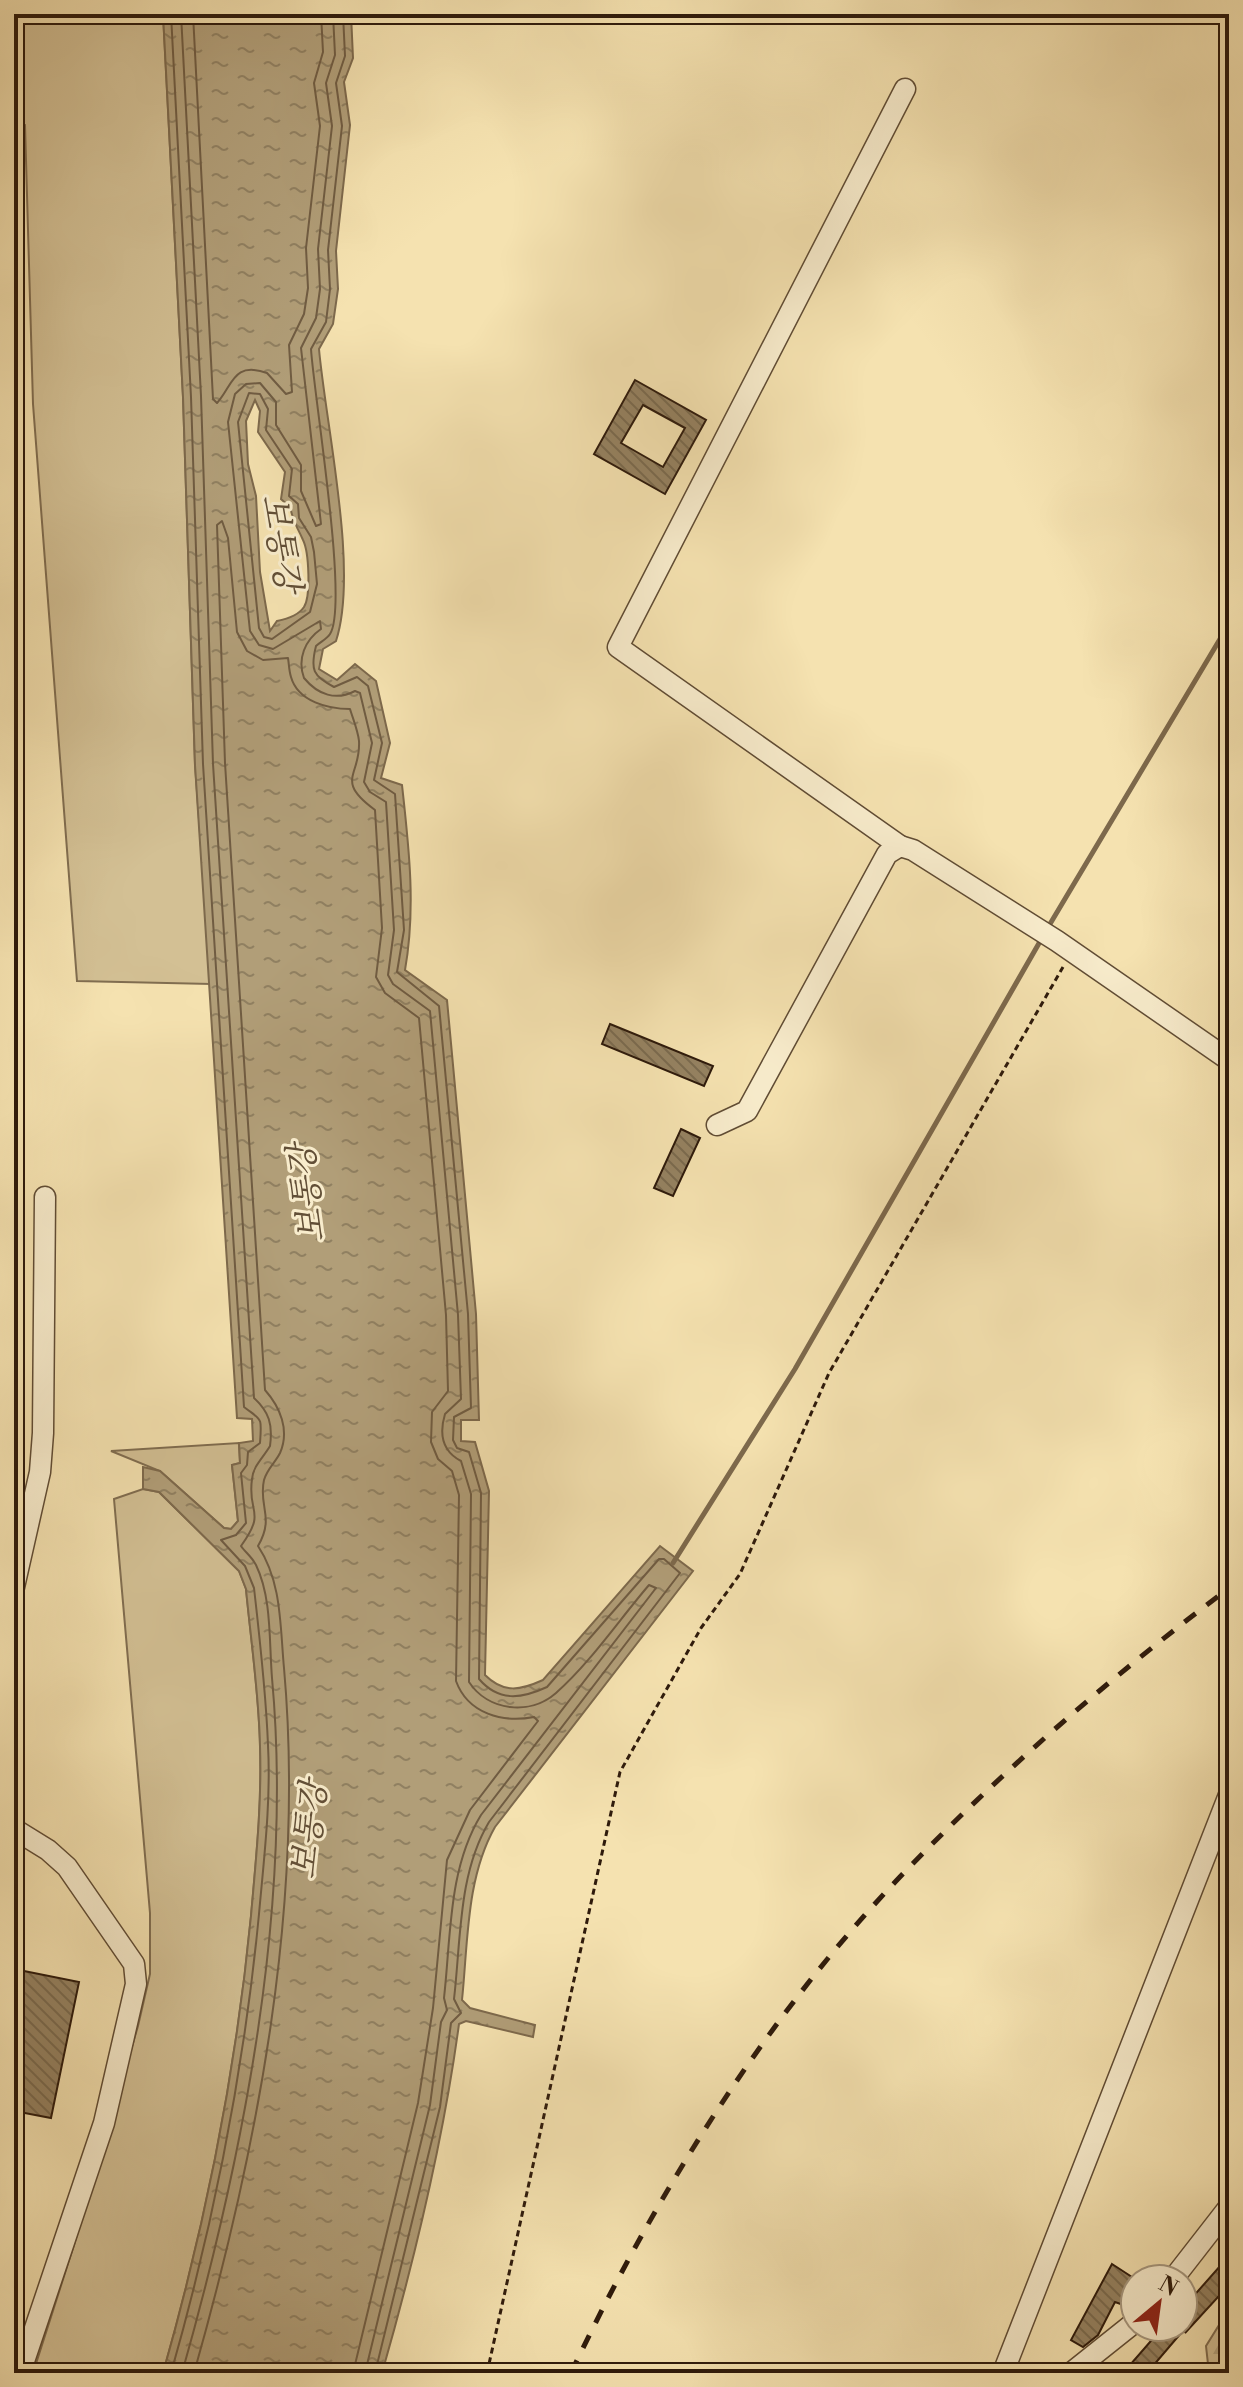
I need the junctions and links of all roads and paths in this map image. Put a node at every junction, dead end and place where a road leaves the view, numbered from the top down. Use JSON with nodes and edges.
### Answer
{"nodes":[{"id":1,"x":905,"y":89,"type":"dead end"},
{"id":2,"x":900,"y":846,"type":"junction"},
{"id":3,"x":1064,"y":947,"type":"junction"},
{"id":4,"x":1229,"y":1060,"type":"edge"},
{"id":5,"x":717,"y":1125,"type":"dead end"},
{"id":6,"x":45,"y":1197,"type":"dead end"},
{"id":7,"x":14,"y":1587,"type":"edge"},
{"id":8,"x":1229,"y":1795,"type":"edge"},
{"id":9,"x":14,"y":1829,"type":"edge"},
{"id":10,"x":1229,"y":2207,"type":"edge"},
{"id":11,"x":1185,"y":2263,"type":"edge"},
{"id":12,"x":1119,"y":2336,"type":"edge"},
{"id":13,"x":20,"y":2373,"type":"edge"},
{"id":14,"x":487,"y":2373,"type":"edge"},
{"id":15,"x":1003,"y":2373,"type":"edge"},
{"id":16,"x":1071,"y":2373,"type":"edge"}],
"edges":[{"from":1,"to":2,"type":"street"},
{"from":2,"to":3,"type":"street"},
{"from":2,"to":5,"type":"street"},
{"from":3,"to":4,"type":"street"},
{"from":3,"to":14,"type":"path"},
{"from":6,"to":7,"type":"street"},
{"from":8,"to":15,"type":"street"},
{"from":9,"to":13,"type":"street"},
{"from":10,"to":11,"type":"street"},
{"from":12,"to":16,"type":"street"}]}
